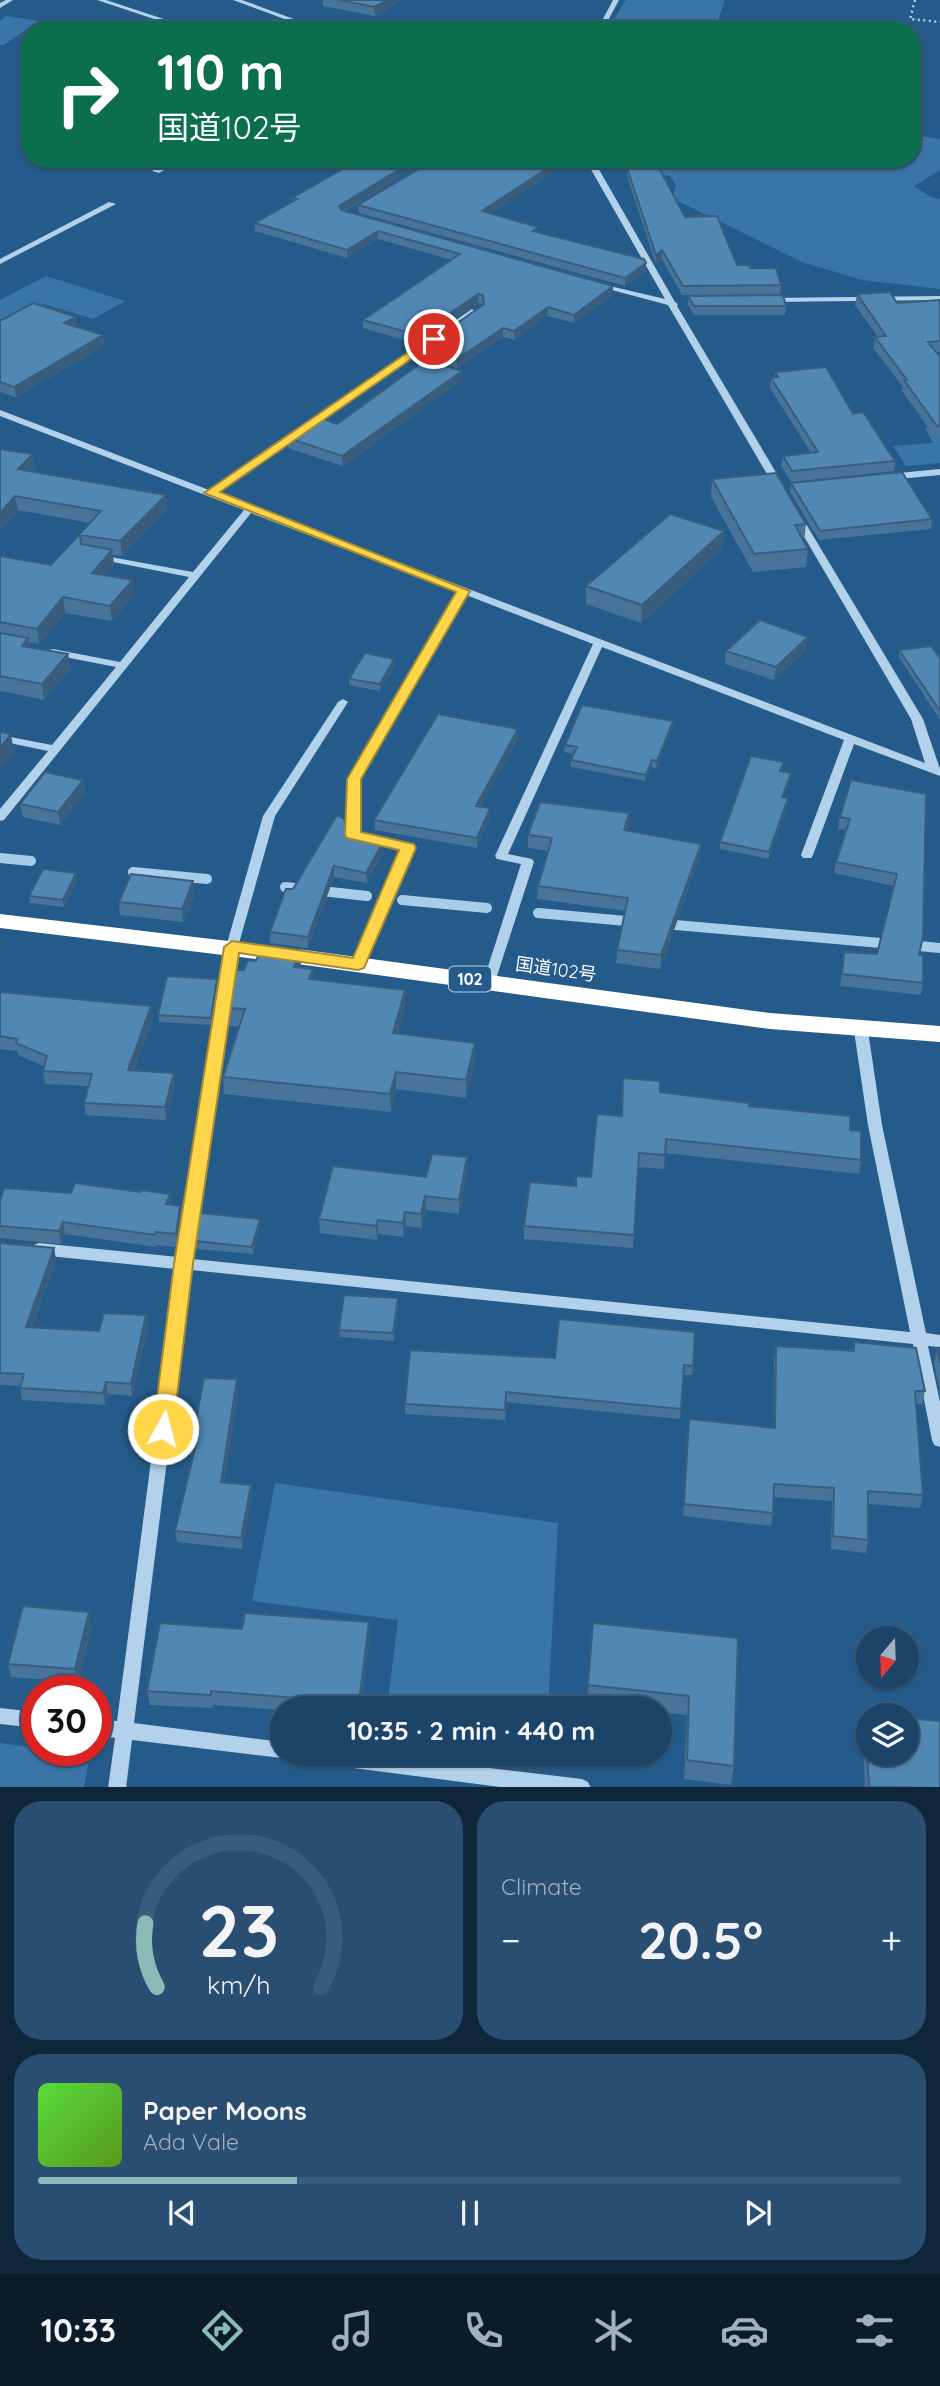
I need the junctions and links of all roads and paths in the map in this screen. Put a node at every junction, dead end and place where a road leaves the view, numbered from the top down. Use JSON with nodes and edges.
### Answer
{"nodes":[{"id":1,"x":10,"y":0,"type":"edge"},
{"id":2,"x":100,"y":0,"type":"edge"},
{"id":3,"x":236,"y":0,"type":"edge"},
{"id":4,"x":615,"y":0,"type":"edge"},
{"id":5,"x":915,"y":0,"type":"edge"},
{"id":6,"x":0,"y":6,"type":"edge"},
{"id":7,"x":166,"y":21,"type":"edge"},
{"id":8,"x":296,"y":21,"type":"edge"},
{"id":9,"x":604,"y":21,"type":"edge"},
{"id":10,"x":940,"y":22,"type":"edge"},
{"id":11,"x":162,"y":168,"type":"edge"},
{"id":12,"x":594,"y":168,"type":"edge"},
{"id":13,"x":156,"y":171,"type":"dead end"},
{"id":14,"x":112,"y":204,"type":"dead end"},
{"id":15,"x":0,"y":262,"type":"edge"},
{"id":16,"x":582,"y":281,"type":"edge"},
{"id":17,"x":940,"y":298,"type":"edge"},
{"id":18,"x":686,"y":300,"type":"edge"},
{"id":19,"x":755,"y":300,"type":"edge"},
{"id":20,"x":673,"y":302,"type":"junction"},
{"id":21,"x":479,"y":308,"type":"edge"},
{"id":22,"x":0,"y":413,"type":"edge"},
{"id":23,"x":940,"y":472,"type":"edge"},
{"id":24,"x":874,"y":479,"type":"edge"},
{"id":25,"x":794,"y":487,"type":"edge"},
{"id":26,"x":781,"y":488,"type":"junction"},
{"id":27,"x":211,"y":493,"type":"junction"},
{"id":28,"x":788,"y":500,"type":"edge"},
{"id":29,"x":250,"y":508,"type":"junction"},
{"id":30,"x":794,"y":512,"type":"edge"},
{"id":31,"x":88,"y":554,"type":"edge"},
{"id":32,"x":194,"y":575,"type":"junction"},
{"id":33,"x":463,"y":591,"type":"junction"},
{"id":34,"x":599,"y":643,"type":"junction"},
{"id":35,"x":40,"y":650,"type":"edge"},
{"id":36,"x":121,"y":665,"type":"junction"},
{"id":37,"x":343,"y":702,"type":"dead end"},
{"id":38,"x":0,"y":738,"type":"edge"},
{"id":39,"x":850,"y":740,"type":"junction"},
{"id":40,"x":55,"y":748,"type":"junction"},
{"id":41,"x":937,"y":772,"type":"edge"},
{"id":42,"x":0,"y":817,"type":"edge"},
{"id":43,"x":807,"y":855,"type":"dead end"},
{"id":44,"x":0,"y":921,"type":"edge"},
{"id":45,"x":232,"y":947,"type":"junction"},
{"id":46,"x":358,"y":964,"type":"junction"},
{"id":47,"x":489,"y":982,"type":"junction"},
{"id":48,"x":861,"y":1031,"type":"junction"},
{"id":49,"x":940,"y":1034,"type":"edge"},
{"id":50,"x":26,"y":1248,"type":"edge"},
{"id":51,"x":184,"y":1264,"type":"junction"},
{"id":52,"x":920,"y":1340,"type":"junction"},
{"id":53,"x":940,"y":1341,"type":"edge"},
{"id":54,"x":940,"y":1440,"type":"edge"},
{"id":55,"x":0,"y":1716,"type":"edge"},
{"id":56,"x":21,"y":1718,"type":"edge"},
{"id":57,"x":112,"y":1729,"type":"edge"},
{"id":58,"x":124,"y":1731,"type":"junction"},
{"id":59,"x":270,"y":1749,"type":"edge"},
{"id":60,"x":407,"y":1766,"type":"edge"},
{"id":61,"x":117,"y":1787,"type":"edge"},
{"id":62,"x":582,"y":1787,"type":"edge"}],
"edges":[{"from":1,"to":6,"type":"street"},
{"from":2,"to":7,"type":"street"},
{"from":3,"to":8,"type":"street"},
{"from":4,"to":9,"type":"street"},
{"from":5,"to":10,"type":"path"},
{"from":11,"to":13,"type":"street"},
{"from":12,"to":20,"type":"street"},
{"from":14,"to":15,"type":"street"},
{"from":16,"to":20,"type":"street"},
{"from":17,"to":19,"type":"street"},
{"from":18,"to":20,"type":"street"},
{"from":20,"to":26,"type":"street"},
{"from":21,"to":27,"type":"street"},
{"from":22,"to":27,"type":"street"},
{"from":23,"to":24,"type":"street"},
{"from":25,"to":26,"type":"street"},
{"from":26,"to":28,"type":"street"},
{"from":27,"to":29,"type":"street"},
{"from":29,"to":32,"type":"street"},
{"from":29,"to":33,"type":"street"},
{"from":30,"to":41,"type":"street"},
{"from":31,"to":32,"type":"street"},
{"from":32,"to":36,"type":"street"},
{"from":33,"to":34,"type":"street"},
{"from":33,"to":46,"type":"street"},
{"from":34,"to":39,"type":"street"},
{"from":34,"to":47,"type":"street"},
{"from":35,"to":36,"type":"street"},
{"from":36,"to":40,"type":"street"},
{"from":37,"to":45,"type":"street"},
{"from":38,"to":40,"type":"street"},
{"from":39,"to":41,"type":"street"},
{"from":39,"to":43,"type":"street"},
{"from":40,"to":42,"type":"street"},
{"from":44,"to":45,"type":"highway","name":"国道102号","number":"102"},
{"from":45,"to":46,"type":"highway","name":"国道102号","number":"102"},
{"from":45,"to":51,"type":"street"},
{"from":46,"to":47,"type":"highway","name":"国道102号","number":"102"},
{"from":47,"to":48,"type":"highway","name":"国道102号","number":"102"},
{"from":48,"to":49,"type":"highway","name":"国道102号","number":"102"},
{"from":48,"to":52,"type":"street"},
{"from":50,"to":51,"type":"street"},
{"from":51,"to":52,"type":"street"},
{"from":51,"to":58,"type":"street"},
{"from":52,"to":53,"type":"street"},
{"from":52,"to":54,"type":"street"},
{"from":55,"to":56,"type":"street"},
{"from":57,"to":58,"type":"street"},
{"from":58,"to":59,"type":"street"},
{"from":58,"to":61,"type":"street"},
{"from":60,"to":62,"type":"street"}]}
